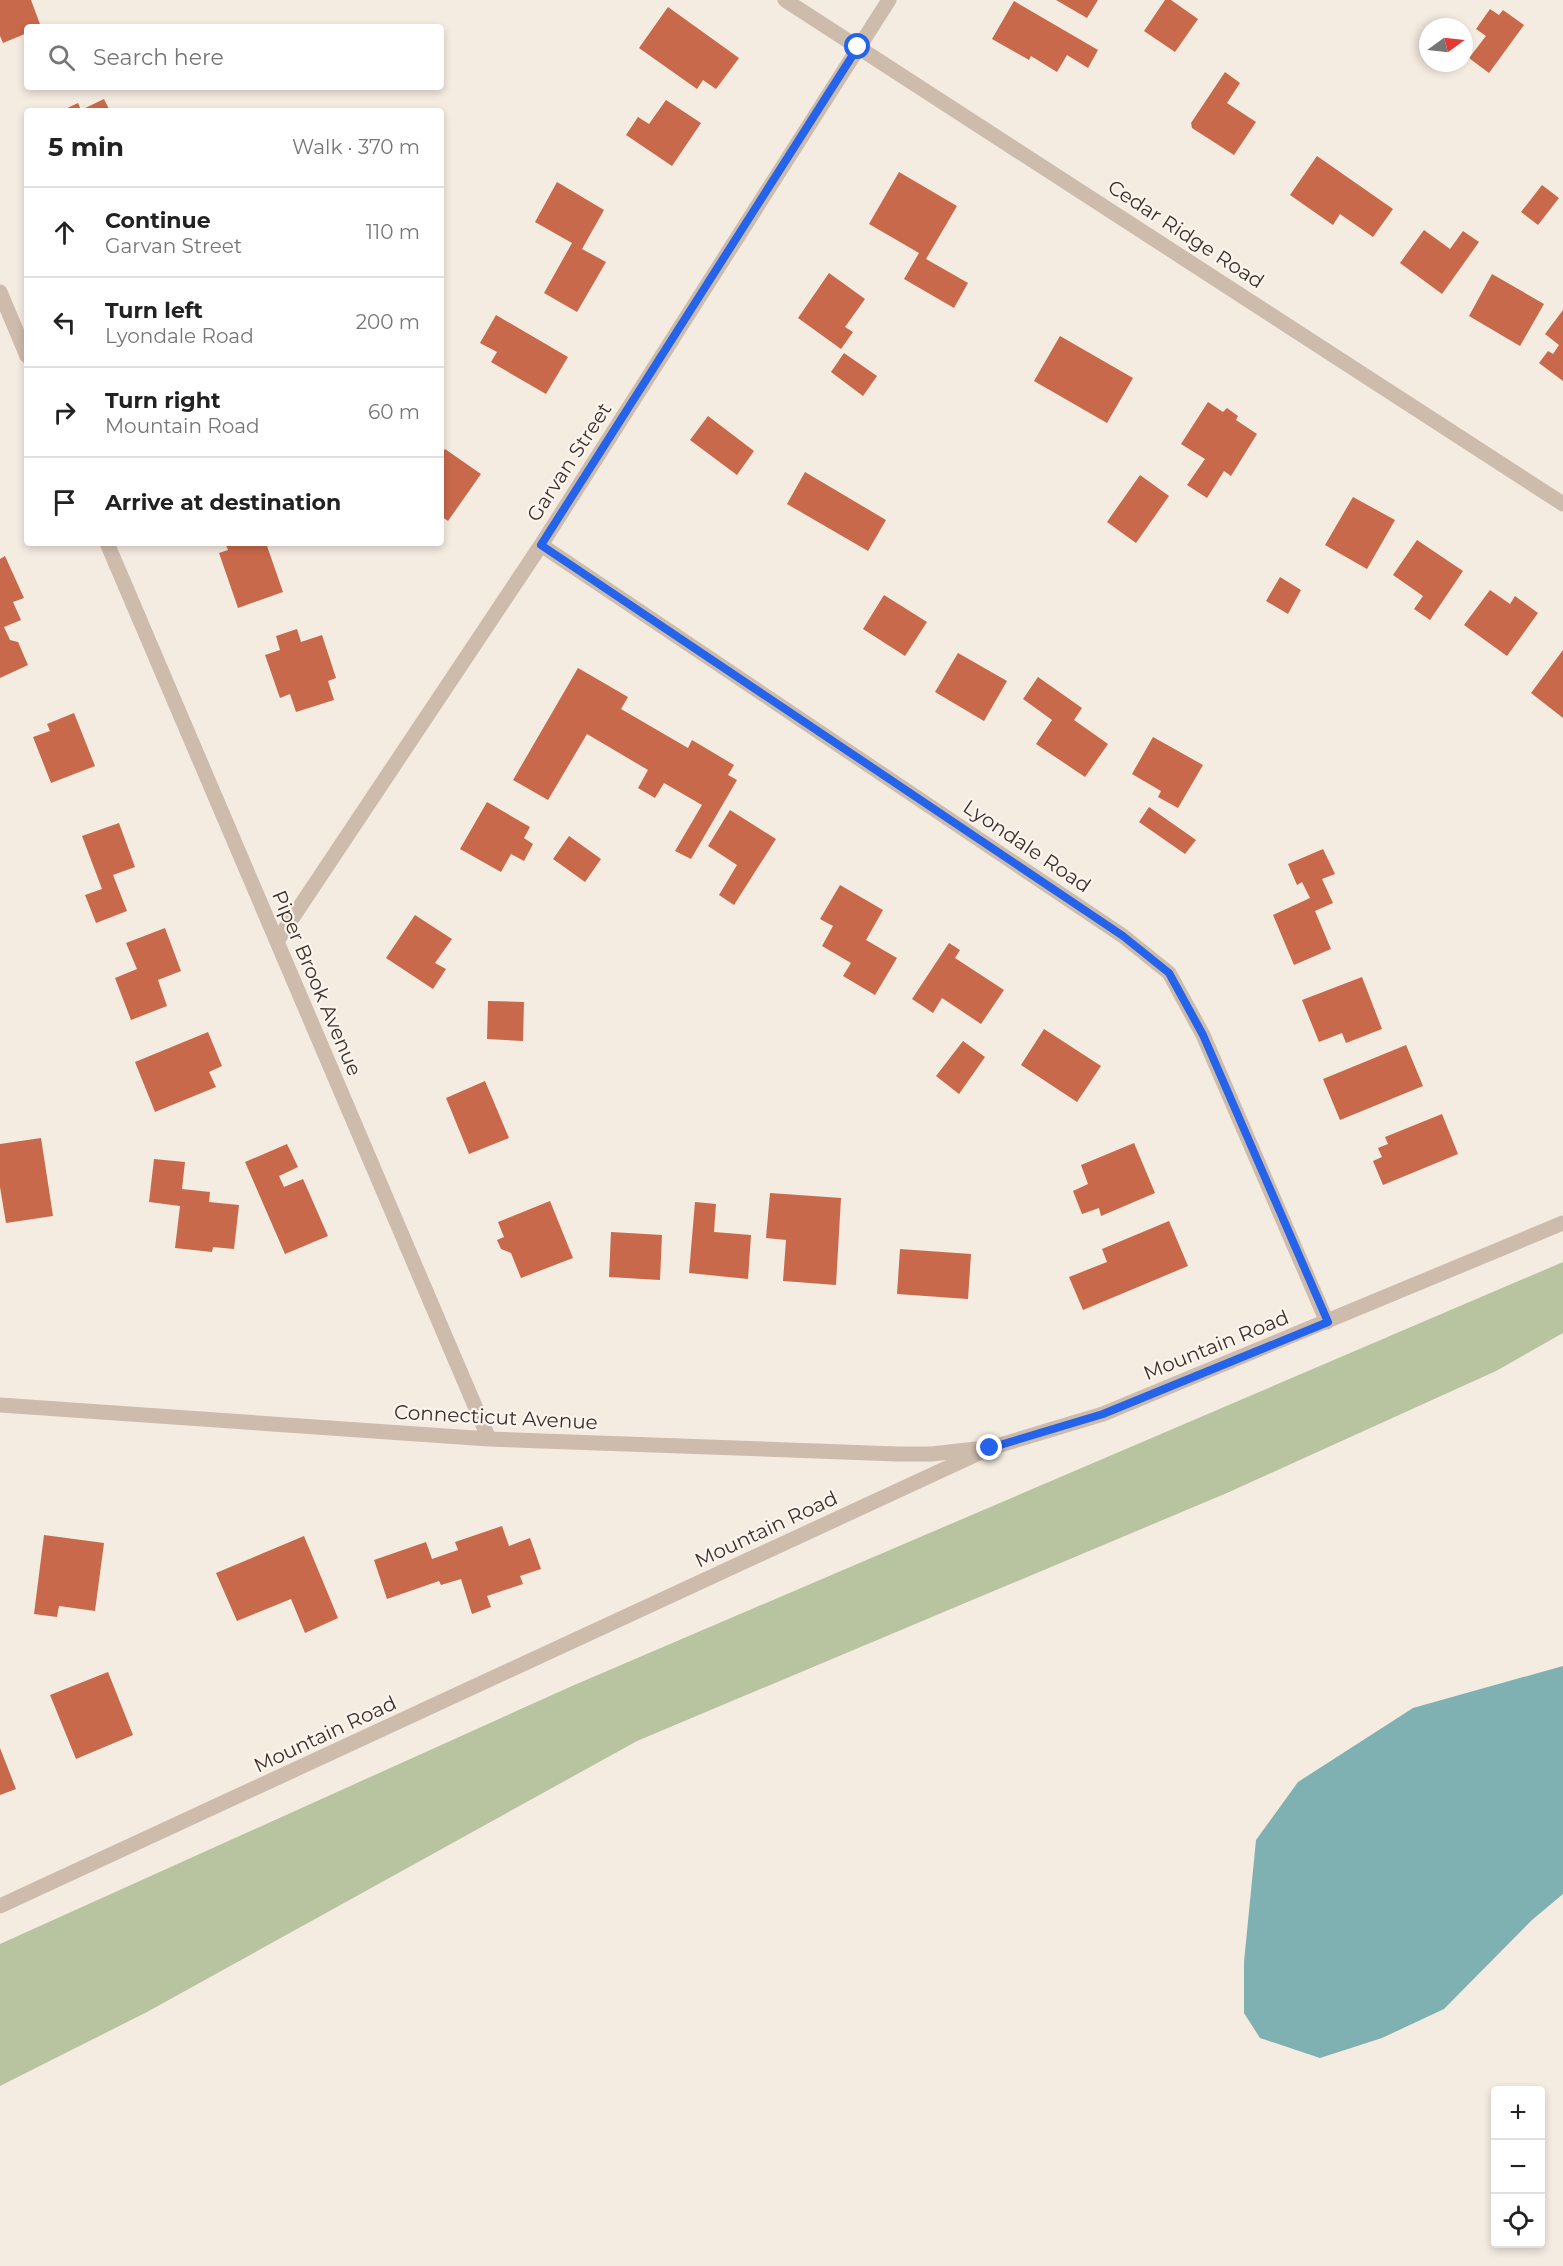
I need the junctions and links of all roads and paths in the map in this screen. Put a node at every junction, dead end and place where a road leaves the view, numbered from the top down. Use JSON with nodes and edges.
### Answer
{"nodes":[{"id":1,"x":785,"y":0,"type":"edge"},
{"id":2,"x":889,"y":0,"type":"edge"},
{"id":3,"x":858,"y":47,"type":"junction"},
{"id":4,"x":0,"y":292,"type":"edge"},
{"id":5,"x":24,"y":349,"type":"edge"},
{"id":6,"x":1563,"y":504,"type":"edge"},
{"id":7,"x":541,"y":545,"type":"junction"},
{"id":8,"x":108,"y":546,"type":"edge"},
{"id":9,"x":277,"y":941,"type":"junction"},
{"id":10,"x":1563,"y":1223,"type":"edge"},
{"id":11,"x":1328,"y":1322,"type":"junction"},
{"id":12,"x":0,"y":1406,"type":"edge"},
{"id":13,"x":489,"y":1439,"type":"junction"},
{"id":14,"x":990,"y":1448,"type":"junction"},
{"id":15,"x":0,"y":1906,"type":"edge"}],
"edges":[{"from":1,"to":3,"type":"street","name":"Cedar Ridge Road"},
{"from":2,"to":3,"type":"street","name":"Garvan Street"},
{"from":3,"to":6,"type":"street","name":"Cedar Ridge Road"},
{"from":3,"to":7,"type":"street","name":"Garvan Street"},
{"from":4,"to":5,"type":"street"},
{"from":7,"to":9,"type":"street","name":"Garvan Street"},
{"from":7,"to":11,"type":"street","name":"Lyondale Road"},
{"from":8,"to":9,"type":"street","name":"Piper Brook Avenue"},
{"from":9,"to":13,"type":"street","name":"Piper Brook Avenue"},
{"from":10,"to":11,"type":"street","name":"Mountain Road"},
{"from":11,"to":14,"type":"street","name":"Mountain Road"},
{"from":12,"to":13,"type":"street","name":"Connecticut Avenue"},
{"from":13,"to":14,"type":"street","name":"Connecticut Avenue"},
{"from":14,"to":15,"type":"street","name":"Mountain Road"}]}
